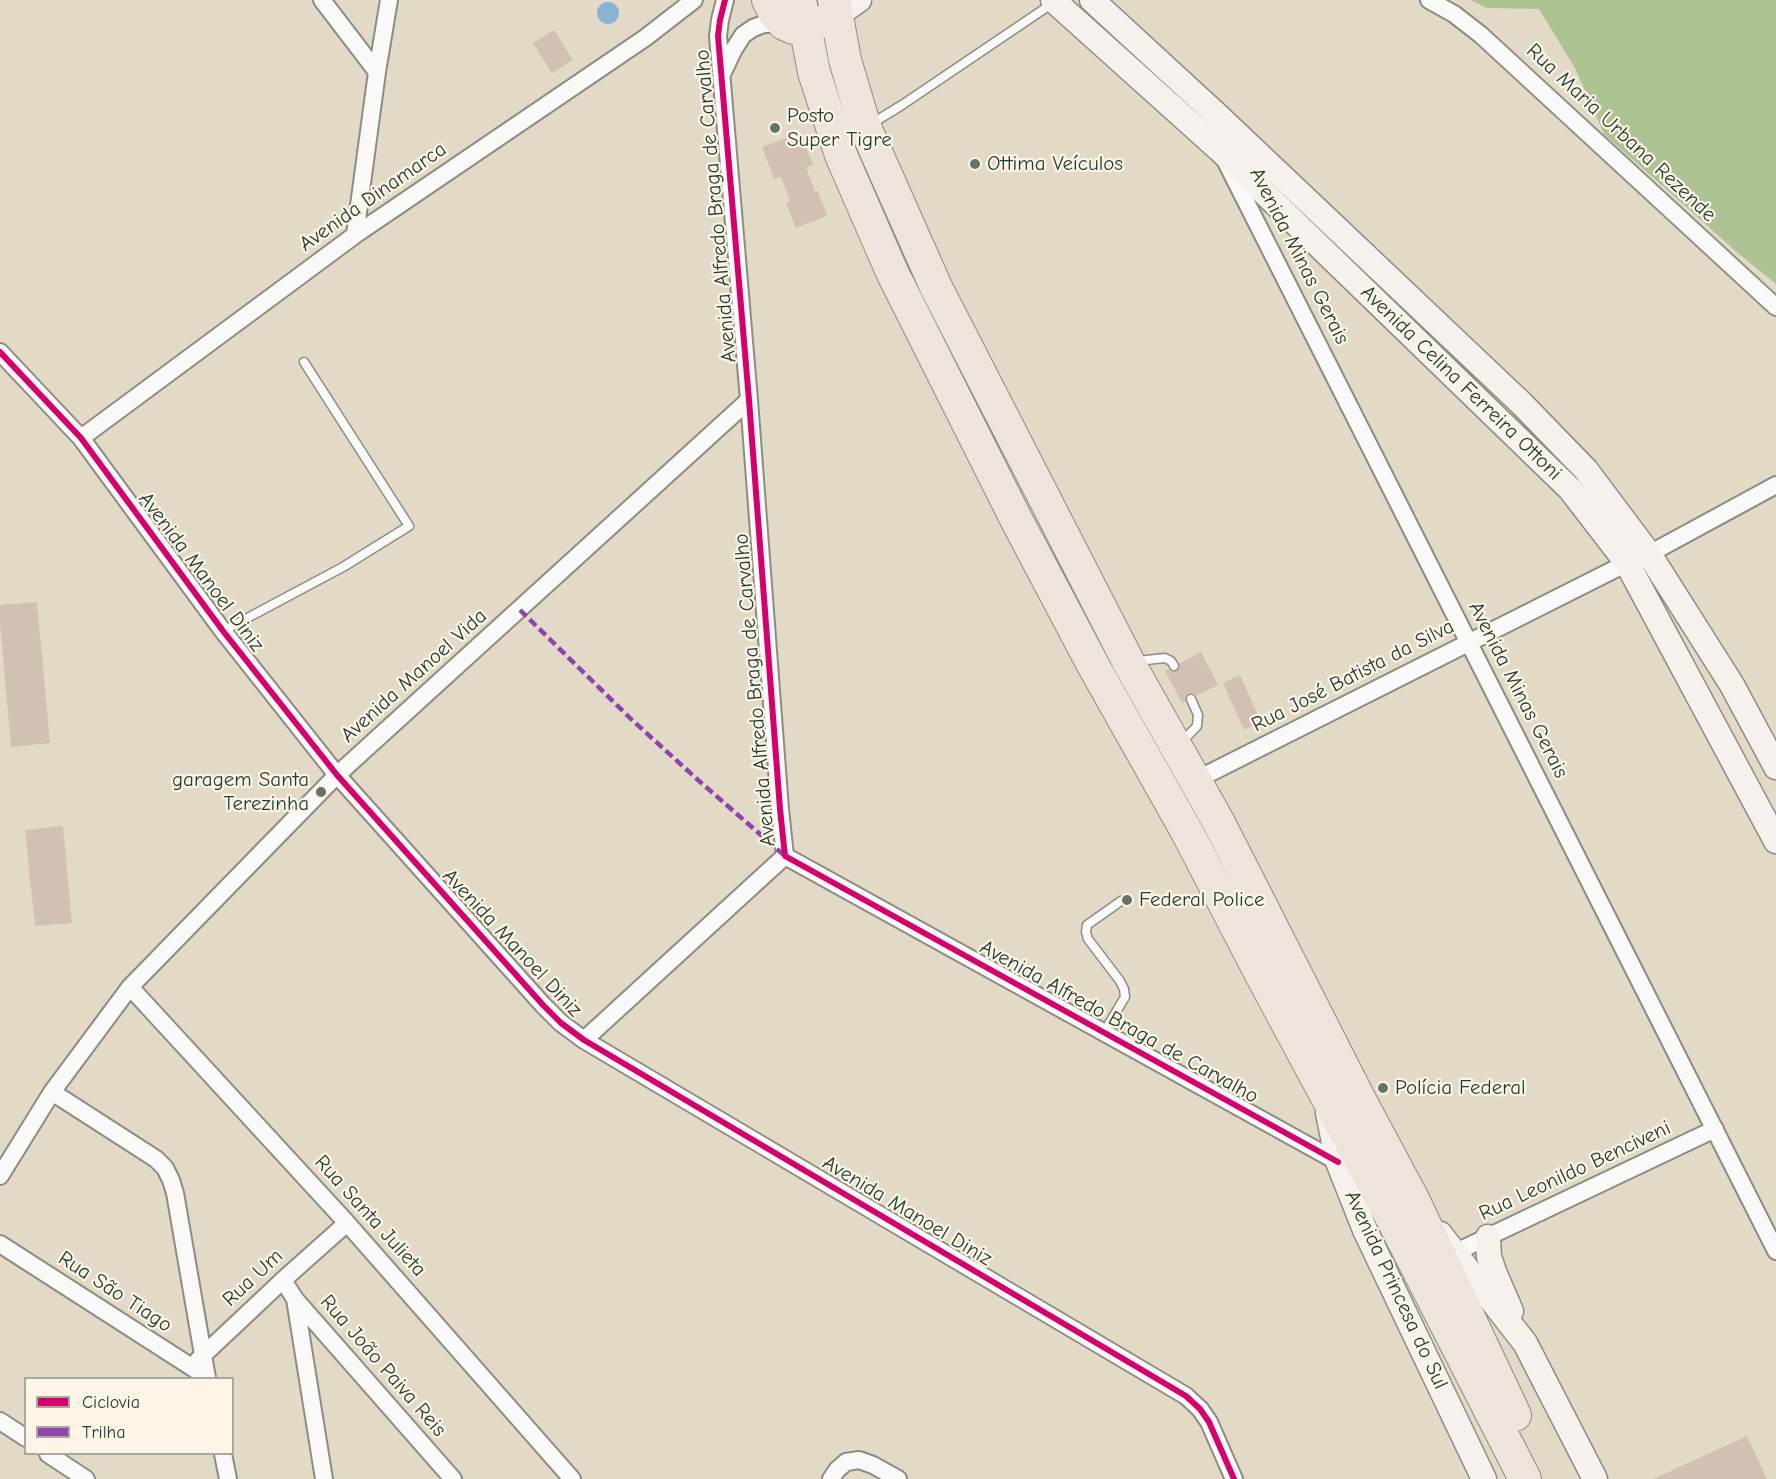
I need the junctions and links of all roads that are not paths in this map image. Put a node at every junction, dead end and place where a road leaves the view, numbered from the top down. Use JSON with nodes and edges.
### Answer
{"nodes":[{"id":1,"x":322,"y":0,"type":"edge"},
{"id":2,"x":389,"y":0,"type":"edge"},
{"id":3,"x":694,"y":0,"type":"edge"},
{"id":4,"x":725,"y":0,"type":"edge"},
{"id":5,"x":1092,"y":0,"type":"edge"},
{"id":6,"x":1428,"y":0,"type":"edge"},
{"id":7,"x":1054,"y":1,"type":"edge"},
{"id":8,"x":843,"y":5,"type":"edge"},
{"id":9,"x":789,"y":13,"type":"edge"},
{"id":10,"x":376,"y":72,"type":"junction"},
{"id":11,"x":722,"y":75,"type":"junction"},
{"id":12,"x":865,"y":127,"type":"junction"},
{"id":13,"x":1220,"y":150,"type":"junction"},
{"id":14,"x":355,"y":236,"type":"junction"},
{"id":15,"x":1776,"y":307,"type":"edge"},
{"id":16,"x":0,"y":352,"type":"edge"},
{"id":17,"x":304,"y":362,"type":"dead end"},
{"id":18,"x":749,"y":400,"type":"junction"},
{"id":19,"x":81,"y":438,"type":"junction"},
{"id":20,"x":1776,"y":484,"type":"edge"},
{"id":21,"x":1649,"y":554,"type":"junction"},
{"id":22,"x":1627,"y":563,"type":"junction"},
{"id":23,"x":223,"y":631,"type":"junction"},
{"id":24,"x":1468,"y":643,"type":"junction"},
{"id":25,"x":1129,"y":663,"type":"junction"},
{"id":26,"x":1174,"y":666,"type":"dead end"},
{"id":27,"x":1191,"y":699,"type":"dead end"},
{"id":28,"x":1177,"y":748,"type":"junction"},
{"id":29,"x":1776,"y":767,"type":"edge"},
{"id":30,"x":337,"y":775,"type":"junction"},
{"id":31,"x":1196,"y":780,"type":"junction"},
{"id":32,"x":1776,"y":841,"type":"edge"},
{"id":33,"x":785,"y":856,"type":"junction"},
{"id":34,"x":1121,"y":901,"type":"dead end"},
{"id":35,"x":130,"y":987,"type":"junction"},
{"id":36,"x":1104,"y":1032,"type":"junction"},
{"id":37,"x":584,"y":1040,"type":"junction"},
{"id":38,"x":52,"y":1092,"type":"junction"},
{"id":39,"x":1325,"y":1094,"type":"junction"},
{"id":40,"x":1715,"y":1129,"type":"junction"},
{"id":41,"x":1338,"y":1162,"type":"junction"},
{"id":42,"x":0,"y":1176,"type":"edge"},
{"id":43,"x":1413,"y":1199,"type":"junction"},
{"id":44,"x":1769,"y":1221,"type":"edge"},
{"id":45,"x":347,"y":1223,"type":"junction"},
{"id":46,"x":1488,"y":1237,"type":"junction"},
{"id":47,"x":0,"y":1244,"type":"edge"},
{"id":48,"x":1776,"y":1251,"type":"edge"},
{"id":49,"x":1454,"y":1254,"type":"junction"},
{"id":50,"x":283,"y":1280,"type":"junction"},
{"id":51,"x":295,"y":1299,"type":"junction"},
{"id":52,"x":1525,"y":1343,"type":"junction"},
{"id":53,"x":196,"y":1361,"type":"junction"},
{"id":54,"x":206,"y":1377,"type":"edge"},
{"id":55,"x":0,"y":1421,"type":"edge"},
{"id":56,"x":24,"y":1437,"type":"edge"},
{"id":57,"x":50,"y":1455,"type":"edge"},
{"id":58,"x":223,"y":1455,"type":"edge"},
{"id":59,"x":86,"y":1479,"type":"edge"},
{"id":60,"x":228,"y":1479,"type":"edge"},
{"id":61,"x":324,"y":1479,"type":"edge"},
{"id":62,"x":453,"y":1479,"type":"edge"},
{"id":63,"x":572,"y":1479,"type":"edge"},
{"id":64,"x":831,"y":1479,"type":"edge"},
{"id":65,"x":898,"y":1479,"type":"edge"},
{"id":66,"x":1234,"y":1479,"type":"edge"},
{"id":67,"x":1484,"y":1479,"type":"edge"},
{"id":68,"x":1525,"y":1479,"type":"edge"},
{"id":69,"x":1546,"y":1479,"type":"edge"},
{"id":70,"x":1595,"y":1479,"type":"edge"}],
"edges":[{"from":1,"to":10,"type":"street"},
{"from":2,"to":10,"type":"street"},
{"from":3,"to":14,"type":"street","name":"Avenida Dinamarca"},
{"from":4,"to":11,"type":"street","name":"Avenida Alfredo Braga de Carvalho"},
{"from":5,"to":21,"type":"main road","name":"Avenida Celina Ferreira Ottoni"},
{"from":6,"to":15,"type":"street","name":"Rua Maria Urbana Rezende"},
{"from":7,"to":12,"type":"lane"},
{"from":7,"to":13,"type":"main road","name":"Avenida Celina Ferreira Ottoni"},
{"from":8,"to":9,"type":"highway"},
{"from":8,"to":12,"type":"highway"},
{"from":9,"to":11,"type":"street","name":"Avenida Alfredo Braga de Carvalho"},
{"from":9,"to":39,"type":"highway"},
{"from":10,"to":14,"type":"street"},
{"from":11,"to":18,"type":"street","name":"Avenida Alfredo Braga de Carvalho"},
{"from":12,"to":25,"type":"highway"},
{"from":13,"to":22,"type":"main road","name":"Avenida Celina Ferreira Ottoni"},
{"from":13,"to":24,"type":"street","name":"Avenida Minas Gerais"},
{"from":14,"to":19,"type":"street","name":"Avenida Dinamarca"},
{"from":16,"to":19,"type":"street","name":"Avenida Manoel Diniz"},
{"from":17,"to":23,"type":"lane"},
{"from":18,"to":30,"type":"street","name":"Avenida Manoel Vida"},
{"from":18,"to":33,"type":"street","name":"Avenida Alfredo Braga de Carvalho"},
{"from":19,"to":23,"type":"street","name":"Avenida Manoel Diniz"},
{"from":20,"to":21,"type":"street"},
{"from":21,"to":29,"type":"main road","name":"Avenida Celina Ferreira Ottoni"},
{"from":22,"to":24,"type":"street","name":"Rua José Batista da Silva"},
{"from":22,"to":32,"type":"main road","name":"Avenida Celina Ferreira Ottoni"},
{"from":23,"to":30,"type":"street","name":"Avenida Manoel Diniz"},
{"from":24,"to":31,"type":"street","name":"Rua José Batista da Silva"},
{"from":24,"to":40,"type":"street","name":"Avenida Minas Gerais"},
{"from":25,"to":26,"type":"lane"},
{"from":25,"to":28,"type":"highway"},
{"from":27,"to":28,"type":"lane"},
{"from":28,"to":31,"type":"highway"},
{"from":30,"to":35,"type":"street","name":"Avenida Manoel Vida"},
{"from":30,"to":37,"type":"street","name":"Avenida Manoel Diniz"},
{"from":31,"to":43,"type":"highway"},
{"from":33,"to":36,"type":"street","name":"Avenida Alfredo Braga de Carvalho"},
{"from":33,"to":37,"type":"street"},
{"from":34,"to":36,"type":"lane"},
{"from":35,"to":38,"type":"street","name":"Avenida Manoel Vida"},
{"from":35,"to":45,"type":"street","name":"Rua Santa Julieta"},
{"from":36,"to":41,"type":"street","name":"Avenida Alfredo Braga de Carvalho"},
{"from":37,"to":66,"type":"street","name":"Avenida Manoel Diniz"},
{"from":38,"to":42,"type":"street","name":"Avenida Manoel Vida"},
{"from":38,"to":53,"type":"street"},
{"from":39,"to":41,"type":"main road","name":"Avenida Princesa do Sul"},
{"from":39,"to":68,"type":"highway"},
{"from":40,"to":44,"type":"street","name":"Avenida Minas Gerais"},
{"from":40,"to":46,"type":"street","name":"Rua Leonildo Benciveni"},
{"from":41,"to":67,"type":"main road","name":"Avenida Princesa do Sul"},
{"from":43,"to":49,"type":"main road"},
{"from":43,"to":69,"type":"highway"},
{"from":44,"to":48,"type":"street","name":"Avenida Minas Gerais"},
{"from":45,"to":50,"type":"street","name":"Rua Um"},
{"from":45,"to":63,"type":"street","name":"Rua Santa Julieta"},
{"from":46,"to":49,"type":"street","name":"Rua Leonildo Benciveni"},
{"from":46,"to":52,"type":"main road"},
{"from":47,"to":53,"type":"street","name":"Rua São Tiago"},
{"from":49,"to":52,"type":"main road"},
{"from":50,"to":51,"type":"street","name":"Rua João Paiva Reis"},
{"from":50,"to":53,"type":"street","name":"Rua Um"},
{"from":51,"to":61,"type":"street"},
{"from":51,"to":62,"type":"street","name":"Rua João Paiva Reis"},
{"from":52,"to":70,"type":"main road"},
{"from":53,"to":54,"type":"street","name":"Rua São Tiago"},
{"from":55,"to":56,"type":"street"},
{"from":57,"to":59,"type":"street"},
{"from":58,"to":60,"type":"street"},
{"from":64,"to":65,"type":"street"}]}
